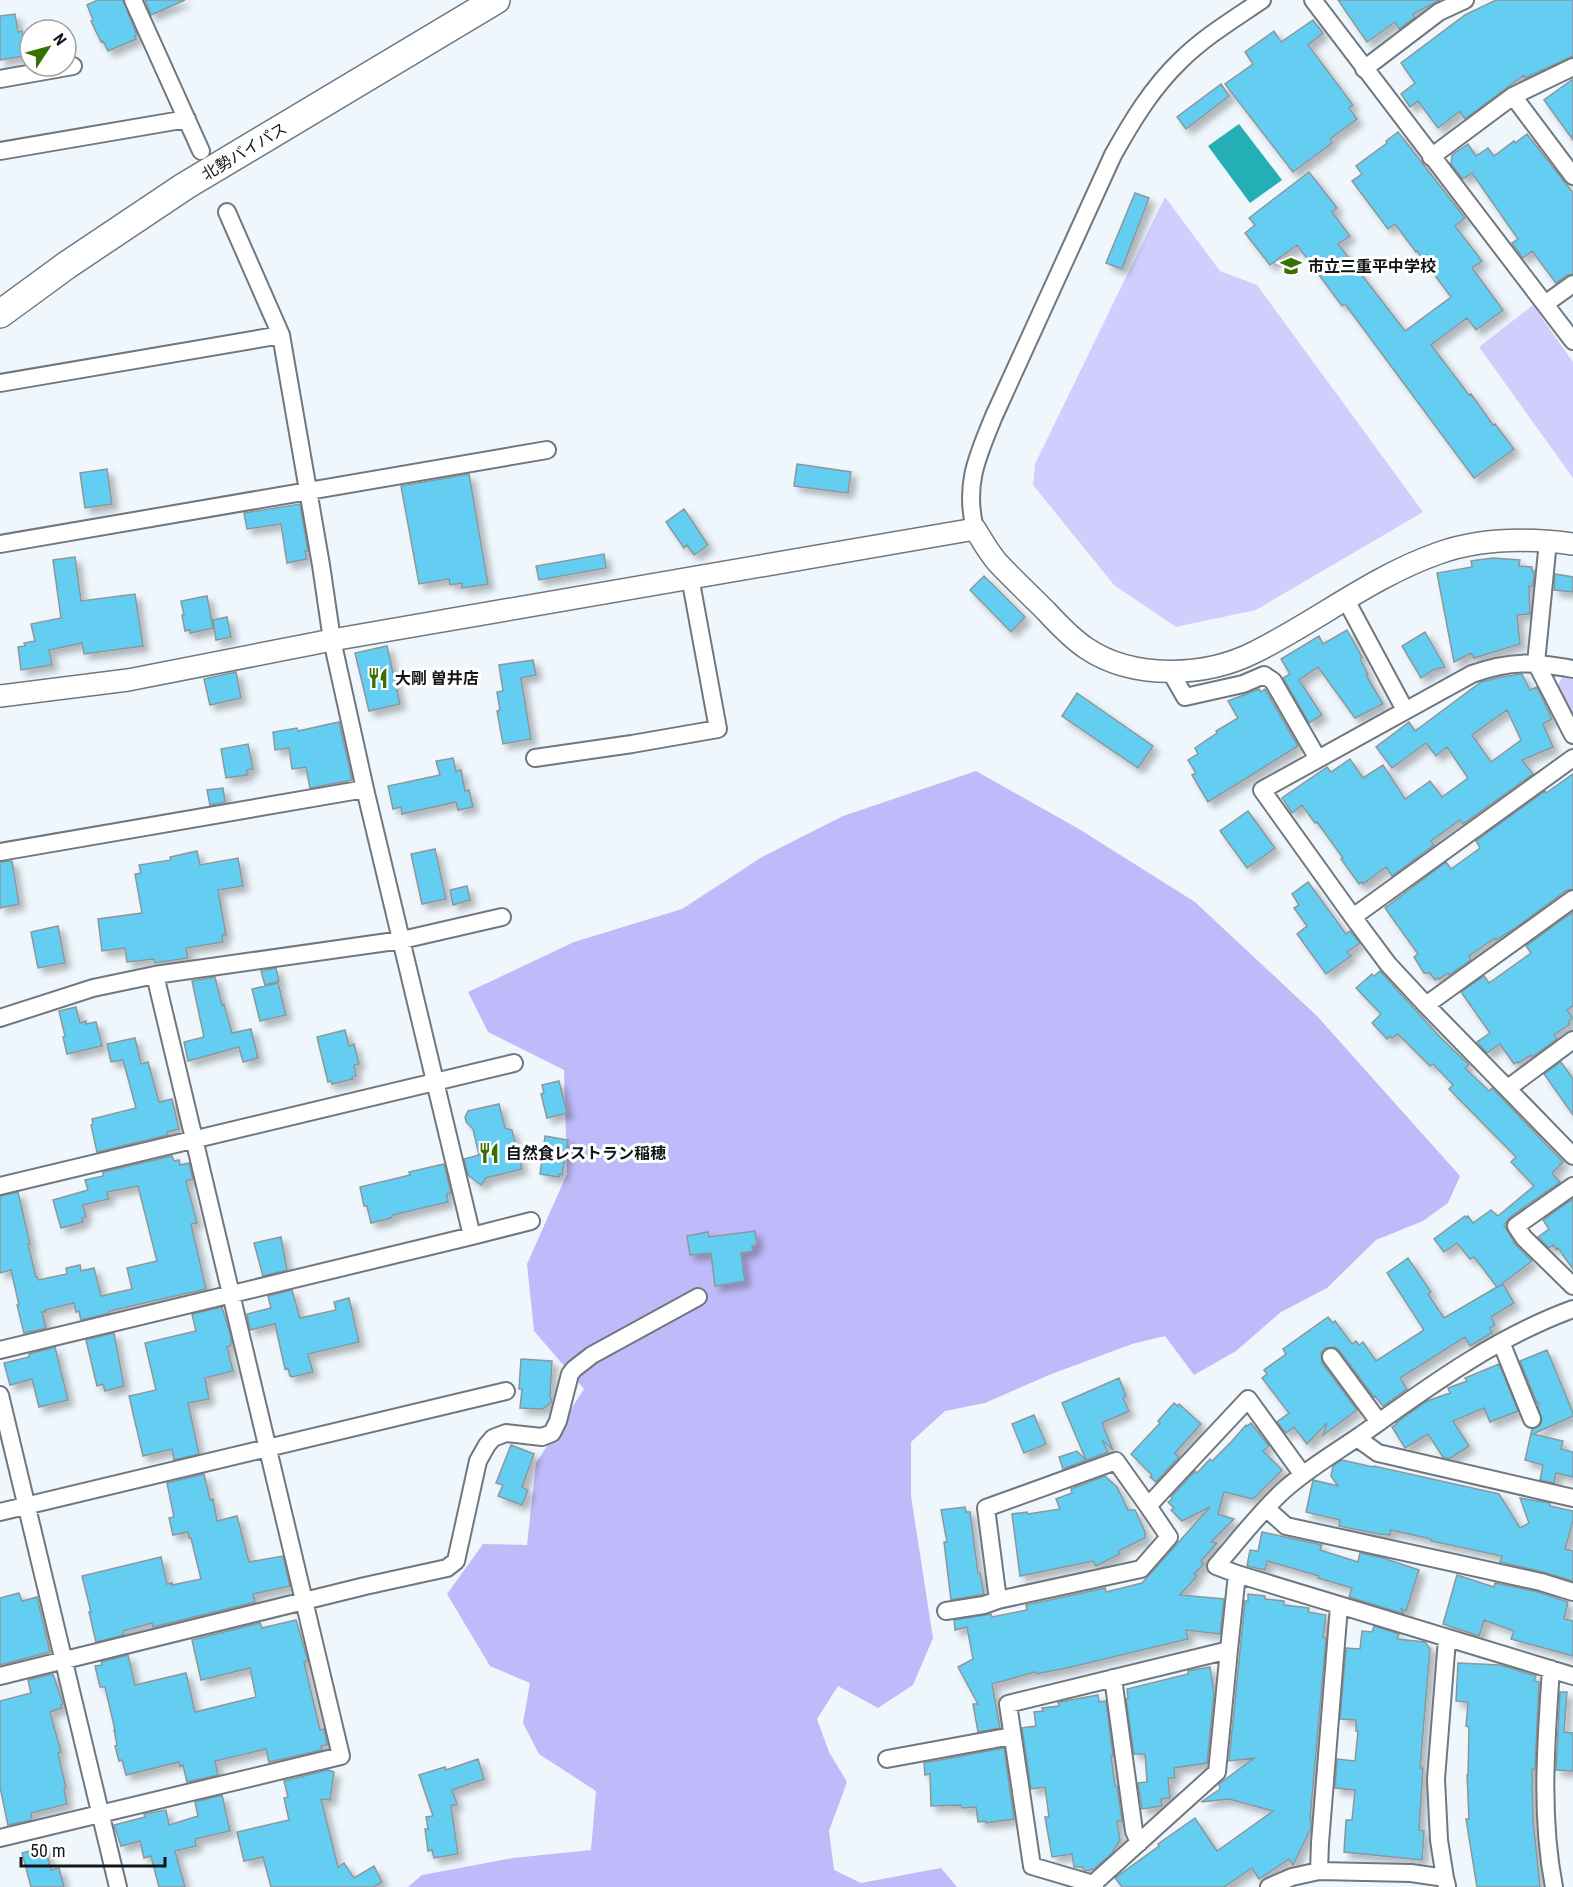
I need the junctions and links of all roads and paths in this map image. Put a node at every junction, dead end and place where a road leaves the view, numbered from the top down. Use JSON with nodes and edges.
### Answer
{"nodes":[{"id":1,"x":133,"y":0,"type":"edge"},
{"id":2,"x":496,"y":0,"type":"edge"},
{"id":3,"x":1262,"y":0,"type":"edge"},
{"id":4,"x":1313,"y":0,"type":"edge"},
{"id":5,"x":1465,"y":0,"type":"edge"},
{"id":6,"x":1573,"y":67,"type":"edge"},
{"id":7,"x":1364,"y":69,"type":"junction"},
{"id":8,"x":18,"y":76,"type":"edge"},
{"id":9,"x":0,"y":79,"type":"edge"},
{"id":10,"x":1513,"y":96,"type":"junction"},
{"id":11,"x":187,"y":119,"type":"junction"},
{"id":12,"x":0,"y":151,"type":"edge"},
{"id":13,"x":201,"y":151,"type":"dead end"},
{"id":14,"x":1431,"y":157,"type":"junction"},
{"id":15,"x":1573,"y":176,"type":"edge"},
{"id":16,"x":228,"y":212,"type":"dead end"},
{"id":17,"x":1573,"y":284,"type":"edge"},
{"id":18,"x":1545,"y":304,"type":"junction"},
{"id":19,"x":0,"y":314,"type":"edge"},
{"id":20,"x":281,"y":335,"type":"junction"},
{"id":21,"x":1573,"y":341,"type":"edge"},
{"id":22,"x":0,"y":383,"type":"edge"},
{"id":23,"x":547,"y":450,"type":"dead end"},
{"id":24,"x":309,"y":491,"type":"junction"},
{"id":25,"x":975,"y":529,"type":"junction"},
{"id":26,"x":1548,"y":541,"type":"junction"},
{"id":27,"x":0,"y":544,"type":"edge"},
{"id":28,"x":1573,"y":544,"type":"edge"},
{"id":29,"x":690,"y":577,"type":"junction"},
{"id":30,"x":1346,"y":600,"type":"junction"},
{"id":31,"x":332,"y":640,"type":"junction"},
{"id":32,"x":1536,"y":663,"type":"junction"},
{"id":33,"x":1573,"y":669,"type":"edge"},
{"id":34,"x":1170,"y":671,"type":"junction"},
{"id":35,"x":0,"y":696,"type":"edge"},
{"id":36,"x":1405,"y":710,"type":"junction"},
{"id":37,"x":1573,"y":735,"type":"edge"},
{"id":38,"x":535,"y":758,"type":"dead end"},
{"id":39,"x":1573,"y":758,"type":"edge"},
{"id":40,"x":1318,"y":759,"type":"junction"},
{"id":41,"x":365,"y":789,"type":"junction"},
{"id":42,"x":0,"y":852,"type":"edge"},
{"id":43,"x":1573,"y":899,"type":"edge"},
{"id":44,"x":502,"y":916,"type":"dead end"},
{"id":45,"x":1353,"y":917,"type":"junction"},
{"id":46,"x":402,"y":940,"type":"junction"},
{"id":47,"x":155,"y":975,"type":"junction"},
{"id":48,"x":1426,"y":1005,"type":"junction"},
{"id":49,"x":0,"y":1018,"type":"edge"},
{"id":50,"x":1573,"y":1040,"type":"edge"},
{"id":51,"x":514,"y":1063,"type":"dead end"},
{"id":52,"x":436,"y":1083,"type":"junction"},
{"id":53,"x":1508,"y":1088,"type":"junction"},
{"id":54,"x":194,"y":1140,"type":"junction"},
{"id":55,"x":1573,"y":1156,"type":"edge"},
{"id":56,"x":0,"y":1186,"type":"edge"},
{"id":57,"x":1573,"y":1186,"type":"edge"},
{"id":58,"x":531,"y":1221,"type":"dead end"},
{"id":59,"x":472,"y":1236,"type":"junction"},
{"id":60,"x":1573,"y":1286,"type":"edge"},
{"id":61,"x":230,"y":1293,"type":"junction"},
{"id":62,"x":698,"y":1297,"type":"dead end"},
{"id":63,"x":1573,"y":1309,"type":"edge"},
{"id":64,"x":1501,"y":1342,"type":"junction"},
{"id":65,"x":0,"y":1350,"type":"edge"},
{"id":66,"x":1332,"y":1357,"type":"dead end"},
{"id":67,"x":506,"y":1391,"type":"dead end"},
{"id":68,"x":0,"y":1395,"type":"edge"},
{"id":69,"x":1532,"y":1419,"type":"dead end"},
{"id":70,"x":1379,"y":1422,"type":"junction"},
{"id":71,"x":1357,"y":1438,"type":"junction"},
{"id":72,"x":267,"y":1449,"type":"junction"},
{"id":73,"x":1303,"y":1475,"type":"junction"},
{"id":74,"x":1573,"y":1498,"type":"edge"},
{"id":75,"x":27,"y":1506,"type":"junction"},
{"id":76,"x":1148,"y":1506,"type":"junction"},
{"id":77,"x":1267,"y":1509,"type":"junction"},
{"id":78,"x":0,"y":1512,"type":"edge"},
{"id":79,"x":1237,"y":1575,"type":"junction"},
{"id":80,"x":1573,"y":1592,"type":"edge"},
{"id":81,"x":998,"y":1600,"type":"junction"},
{"id":82,"x":304,"y":1601,"type":"junction"},
{"id":83,"x":1340,"y":1606,"type":"junction"},
{"id":84,"x":946,"y":1611,"type":"dead end"},
{"id":85,"x":1447,"y":1639,"type":"junction"},
{"id":86,"x":1229,"y":1650,"type":"junction"},
{"id":87,"x":63,"y":1660,"type":"junction"},
{"id":88,"x":1551,"y":1669,"type":"junction"},
{"id":89,"x":0,"y":1676,"type":"edge"},
{"id":90,"x":1573,"y":1676,"type":"edge"},
{"id":91,"x":1113,"y":1678,"type":"junction"},
{"id":92,"x":1012,"y":1736,"type":"junction"},
{"id":93,"x":887,"y":1759,"type":"dead end"},
{"id":94,"x":99,"y":1815,"type":"junction"},
{"id":95,"x":0,"y":1838,"type":"edge"},
{"id":96,"x":1139,"y":1843,"type":"junction"},
{"id":97,"x":1319,"y":1871,"type":"junction"},
{"id":98,"x":1446,"y":1883,"type":"edge"},
{"id":99,"x":1094,"y":1886,"type":"edge"},
{"id":100,"x":117,"y":1887,"type":"edge"},
{"id":101,"x":1269,"y":1887,"type":"edge"},
{"id":102,"x":1554,"y":1887,"type":"edge"}],
"edges":[{"from":1,"to":11,"type":"street"},
{"from":2,"to":19,"type":"highway","name":"北勢バイパス"},
{"from":3,"to":25,"type":"street"},
{"from":4,"to":7,"type":"street"},
{"from":5,"to":7,"type":"street"},
{"from":6,"to":10,"type":"street"},
{"from":7,"to":14,"type":"street"},
{"from":8,"to":9,"type":"street"},
{"from":10,"to":14,"type":"street"},
{"from":10,"to":15,"type":"street"},
{"from":11,"to":12,"type":"street"},
{"from":11,"to":13,"type":"street"},
{"from":14,"to":18,"type":"street"},
{"from":16,"to":20,"type":"street"},
{"from":17,"to":18,"type":"street"},
{"from":18,"to":21,"type":"street"},
{"from":20,"to":22,"type":"street"},
{"from":20,"to":24,"type":"street"},
{"from":23,"to":24,"type":"street"},
{"from":24,"to":27,"type":"street"},
{"from":24,"to":31,"type":"street"},
{"from":25,"to":29,"type":"street"},
{"from":25,"to":34,"type":"street"},
{"from":26,"to":28,"type":"street"},
{"from":26,"to":30,"type":"street"},
{"from":26,"to":32,"type":"street"},
{"from":29,"to":31,"type":"street"},
{"from":29,"to":38,"type":"street"},
{"from":30,"to":34,"type":"street"},
{"from":30,"to":36,"type":"street"},
{"from":31,"to":35,"type":"street"},
{"from":31,"to":41,"type":"street"},
{"from":32,"to":33,"type":"street"},
{"from":32,"to":36,"type":"street"},
{"from":32,"to":37,"type":"street"},
{"from":34,"to":40,"type":"street"},
{"from":36,"to":40,"type":"street"},
{"from":39,"to":45,"type":"street"},
{"from":40,"to":45,"type":"street"},
{"from":41,"to":42,"type":"street"},
{"from":41,"to":46,"type":"street"},
{"from":43,"to":48,"type":"street"},
{"from":44,"to":46,"type":"street"},
{"from":45,"to":48,"type":"street"},
{"from":46,"to":47,"type":"street"},
{"from":46,"to":52,"type":"street"},
{"from":47,"to":49,"type":"street"},
{"from":47,"to":54,"type":"street"},
{"from":48,"to":53,"type":"street"},
{"from":50,"to":53,"type":"street"},
{"from":51,"to":52,"type":"street"},
{"from":52,"to":54,"type":"street"},
{"from":52,"to":59,"type":"street"},
{"from":53,"to":55,"type":"street"},
{"from":54,"to":56,"type":"street"},
{"from":54,"to":61,"type":"street"},
{"from":57,"to":60,"type":"street"},
{"from":58,"to":59,"type":"street"},
{"from":59,"to":61,"type":"street"},
{"from":61,"to":65,"type":"street"},
{"from":61,"to":72,"type":"street"},
{"from":62,"to":82,"type":"street"},
{"from":63,"to":64,"type":"street"},
{"from":64,"to":69,"type":"street"},
{"from":64,"to":70,"type":"street"},
{"from":66,"to":70,"type":"street"},
{"from":67,"to":72,"type":"street"},
{"from":68,"to":75,"type":"street"},
{"from":70,"to":71,"type":"street"},
{"from":71,"to":73,"type":"street"},
{"from":71,"to":74,"type":"street"},
{"from":72,"to":75,"type":"street"},
{"from":72,"to":82,"type":"street"},
{"from":73,"to":76,"type":"street"},
{"from":73,"to":77,"type":"street"},
{"from":75,"to":78,"type":"street"},
{"from":75,"to":87,"type":"street"},
{"from":76,"to":81,"type":"street"},
{"from":76,"to":81,"type":"street"},
{"from":77,"to":79,"type":"street"},
{"from":77,"to":80,"type":"street"},
{"from":79,"to":83,"type":"street"},
{"from":79,"to":86,"type":"street"},
{"from":81,"to":84,"type":"street"},
{"from":82,"to":87,"type":"street"},
{"from":82,"to":94,"type":"street"},
{"from":83,"to":85,"type":"street"},
{"from":83,"to":97,"type":"street"},
{"from":85,"to":88,"type":"street"},
{"from":85,"to":98,"type":"street"},
{"from":86,"to":91,"type":"street"},
{"from":86,"to":96,"type":"street"},
{"from":87,"to":89,"type":"street"},
{"from":87,"to":94,"type":"street"},
{"from":88,"to":90,"type":"street"},
{"from":88,"to":102,"type":"street"},
{"from":91,"to":92,"type":"street"},
{"from":91,"to":96,"type":"street"},
{"from":92,"to":93,"type":"street"},
{"from":92,"to":99,"type":"street"},
{"from":94,"to":95,"type":"street"},
{"from":94,"to":100,"type":"street"},
{"from":96,"to":99,"type":"street"},
{"from":97,"to":98,"type":"street"},
{"from":97,"to":101,"type":"street"}]}
